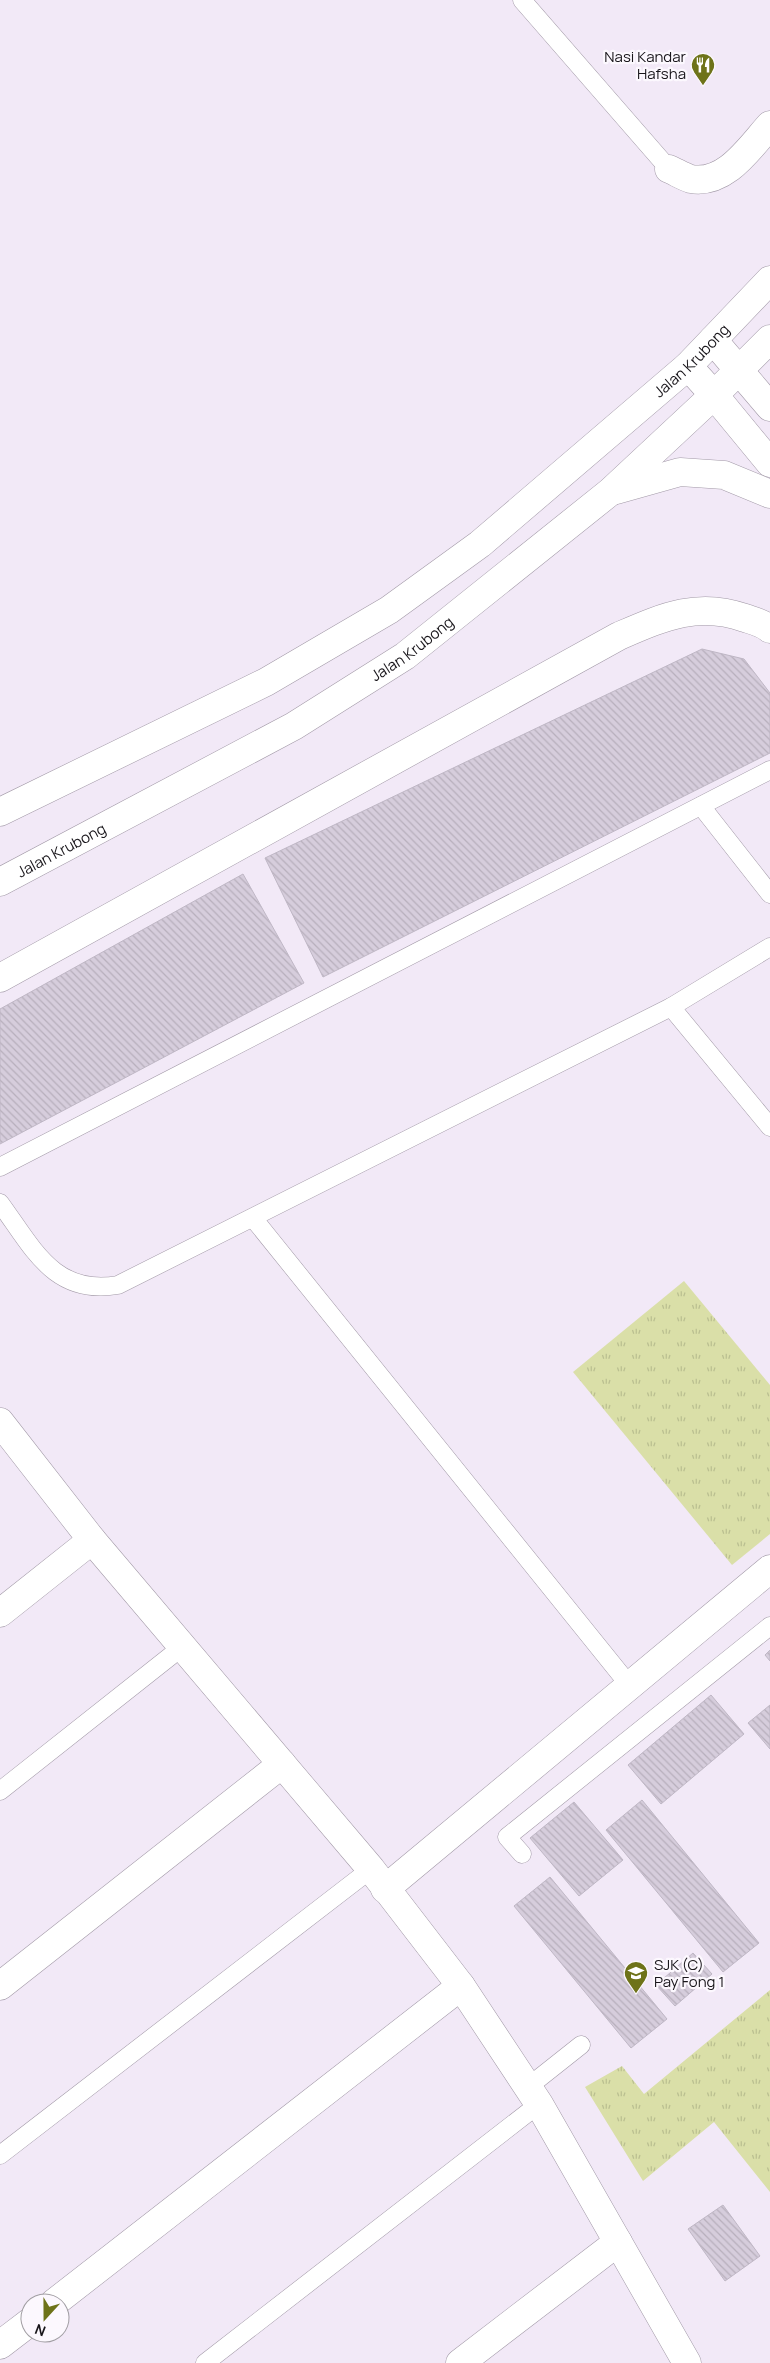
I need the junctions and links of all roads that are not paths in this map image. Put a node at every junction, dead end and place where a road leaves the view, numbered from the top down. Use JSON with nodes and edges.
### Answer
{"nodes":[{"id":1,"x":522,"y":0,"type":"edge"},
{"id":2,"x":770,"y":125,"type":"edge"},
{"id":3,"x":670,"y":169,"type":"joint"},
{"id":4,"x":770,"y":280,"type":"edge"},
{"id":5,"x":770,"y":339,"type":"edge"},
{"id":6,"x":713,"y":340,"type":"junction"},
{"id":7,"x":688,"y":366,"type":"junction"},
{"id":8,"x":739,"y":371,"type":"junction"},
{"id":9,"x":714,"y":395,"type":"junction"},
{"id":10,"x":770,"y":407,"type":"edge"},
{"id":11,"x":770,"y":463,"type":"edge"},
{"id":12,"x":610,"y":492,"type":"junction"},
{"id":13,"x":770,"y":494,"type":"edge"},
{"id":14,"x":770,"y":629,"type":"edge"},
{"id":15,"x":770,"y":770,"type":"edge"},
{"id":16,"x":701,"y":806,"type":"junction"},
{"id":17,"x":0,"y":812,"type":"edge"},
{"id":18,"x":0,"y":882,"type":"edge"},
{"id":19,"x":770,"y":894,"type":"edge"},
{"id":20,"x":770,"y":947,"type":"edge"},
{"id":21,"x":0,"y":978,"type":"edge"},
{"id":22,"x":671,"y":1006,"type":"junction"},
{"id":23,"x":770,"y":1128,"type":"edge"},
{"id":24,"x":0,"y":1167,"type":"edge"},
{"id":25,"x":0,"y":1203,"type":"edge"},
{"id":26,"x":253,"y":1218,"type":"junction"},
{"id":27,"x":0,"y":1422,"type":"edge"},
{"id":28,"x":92,"y":1540,"type":"junction"},
{"id":29,"x":770,"y":1569,"type":"edge"},
{"id":30,"x":0,"y":1613,"type":"edge"},
{"id":31,"x":770,"y":1626,"type":"edge"},
{"id":32,"x":182,"y":1647,"type":"junction"},
{"id":33,"x":630,"y":1686,"type":"junction"},
{"id":34,"x":282,"y":1764,"type":"junction"},
{"id":35,"x":0,"y":1791,"type":"edge"},
{"id":36,"x":522,"y":1854,"type":"dead end"},
{"id":37,"x":378,"y":1879,"type":"junction"},
{"id":38,"x":0,"y":1986,"type":"edge"},
{"id":39,"x":461,"y":1986,"type":"junction"},
{"id":40,"x":581,"y":2045,"type":"dead end"},
{"id":41,"x":534,"y":2095,"type":"junction"},
{"id":42,"x":0,"y":2155,"type":"edge"},
{"id":43,"x":618,"y":2242,"type":"junction"},
{"id":44,"x":67,"y":2293,"type":"edge"},
{"id":45,"x":20,"y":2330,"type":"edge"},
{"id":46,"x":0,"y":2345,"type":"edge"},
{"id":47,"x":205,"y":2363,"type":"edge"},
{"id":48,"x":460,"y":2363,"type":"edge"},
{"id":49,"x":687,"y":2363,"type":"edge"}],
"edges":[{"from":1,"to":3,"type":"lane"},
{"from":2,"to":3,"type":"street"},
{"from":4,"to":6,"type":"street","name":"Jalan Krubong"},
{"from":5,"to":8,"type":"street","name":"Jalan Krubong"},
{"from":6,"to":7,"type":"street","name":"Jalan Krubong"},
{"from":6,"to":8,"type":"street"},
{"from":7,"to":9,"type":"street"},
{"from":7,"to":17,"type":"street","name":"Jalan Krubong"},
{"from":8,"to":9,"type":"street","name":"Jalan Krubong"},
{"from":8,"to":10,"type":"street"},
{"from":9,"to":11,"type":"street"},
{"from":9,"to":12,"type":"street","name":"Jalan Krubong"},
{"from":12,"to":13,"type":"street"},
{"from":12,"to":18,"type":"street","name":"Jalan Krubong"},
{"from":14,"to":21,"type":"street"},
{"from":15,"to":16,"type":"lane"},
{"from":16,"to":19,"type":"lane"},
{"from":16,"to":24,"type":"lane"},
{"from":20,"to":22,"type":"lane"},
{"from":22,"to":23,"type":"lane"},
{"from":22,"to":26,"type":"lane"},
{"from":25,"to":26,"type":"lane"},
{"from":26,"to":33,"type":"lane"},
{"from":27,"to":28,"type":"street"},
{"from":28,"to":30,"type":"street"},
{"from":28,"to":32,"type":"street"},
{"from":29,"to":33,"type":"street"},
{"from":31,"to":36,"type":"lane"},
{"from":32,"to":34,"type":"street"},
{"from":32,"to":35,"type":"lane"},
{"from":33,"to":37,"type":"street"},
{"from":34,"to":37,"type":"street"},
{"from":34,"to":38,"type":"street"},
{"from":37,"to":39,"type":"street"},
{"from":37,"to":42,"type":"lane"},
{"from":39,"to":41,"type":"street"},
{"from":39,"to":44,"type":"street"},
{"from":40,"to":41,"type":"lane"},
{"from":41,"to":43,"type":"street"},
{"from":41,"to":47,"type":"lane"},
{"from":43,"to":48,"type":"street"},
{"from":43,"to":49,"type":"street"},
{"from":45,"to":46,"type":"street"}]}
